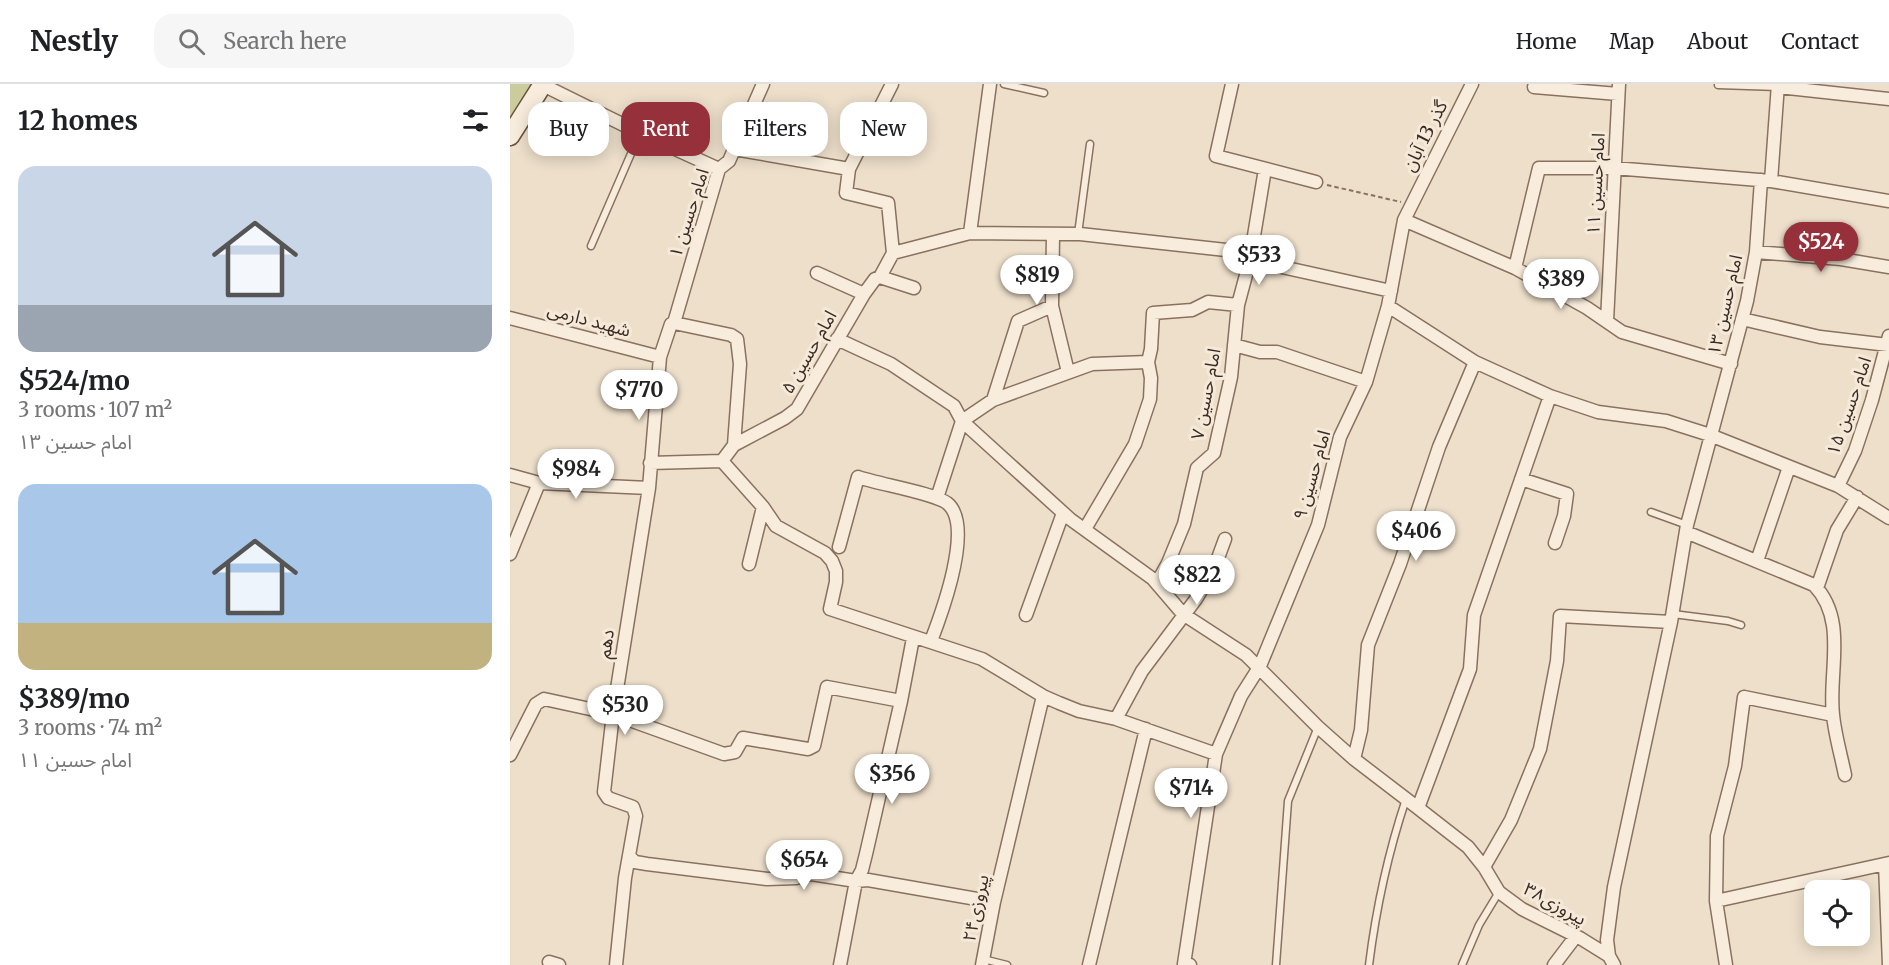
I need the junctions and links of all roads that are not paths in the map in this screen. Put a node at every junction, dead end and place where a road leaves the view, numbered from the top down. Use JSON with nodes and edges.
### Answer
{"nodes":[{"id":1,"x":543,"y":84,"type":"edge"},
{"id":2,"x":764,"y":84,"type":"edge"},
{"id":3,"x":892,"y":84,"type":"edge"},
{"id":4,"x":990,"y":84,"type":"edge"},
{"id":5,"x":1004,"y":84,"type":"edge"},
{"id":6,"x":1232,"y":84,"type":"edge"},
{"id":7,"x":1472,"y":84,"type":"edge"},
{"id":8,"x":1718,"y":85,"type":"edge"},
{"id":9,"x":1778,"y":85,"type":"edge"},
{"id":10,"x":1534,"y":87,"type":"dead end"},
{"id":11,"x":1619,"y":89,"type":"edge"},
{"id":12,"x":1044,"y":93,"type":"dead end"},
{"id":13,"x":1889,"y":99,"type":"edge"},
{"id":14,"x":756,"y":102,"type":"edge"},
{"id":15,"x":621,"y":123,"type":"edge"},
{"id":16,"x":510,"y":136,"type":"edge"},
{"id":17,"x":1090,"y":144,"type":"dead end"},
{"id":18,"x":630,"y":156,"type":"edge"},
{"id":19,"x":690,"y":156,"type":"edge"},
{"id":20,"x":731,"y":156,"type":"edge"},
{"id":21,"x":774,"y":156,"type":"edge"},
{"id":22,"x":1614,"y":168,"type":"junction"},
{"id":23,"x":719,"y":169,"type":"junction"},
{"id":24,"x":849,"y":169,"type":"junction"},
{"id":25,"x":1265,"y":169,"type":"junction"},
{"id":26,"x":1766,"y":181,"type":"junction"},
{"id":27,"x":1316,"y":182,"type":"road end"},
{"id":28,"x":1889,"y":201,"type":"edge"},
{"id":29,"x":1404,"y":220,"type":"junction"},
{"id":30,"x":970,"y":233,"type":"junction"},
{"id":31,"x":1053,"y":234,"type":"junction"},
{"id":32,"x":1077,"y":234,"type":"junction"},
{"id":33,"x":591,"y":246,"type":"dead end"},
{"id":34,"x":1756,"y":252,"type":"junction"},
{"id":35,"x":893,"y":254,"type":"junction"},
{"id":36,"x":1250,"y":260,"type":"junction"},
{"id":37,"x":1889,"y":267,"type":"edge"},
{"id":38,"x":1515,"y":268,"type":"junction"},
{"id":39,"x":817,"y":273,"type":"dead end"},
{"id":40,"x":880,"y":277,"type":"junction"},
{"id":41,"x":914,"y":288,"type":"dead end"},
{"id":42,"x":1391,"y":291,"type":"junction"},
{"id":43,"x":864,"y":294,"type":"junction"},
{"id":44,"x":1239,"y":305,"type":"junction"},
{"id":45,"x":1052,"y":306,"type":"junction"},
{"id":46,"x":1388,"y":306,"type":"junction"},
{"id":47,"x":510,"y":318,"type":"edge"},
{"id":48,"x":1742,"y":319,"type":"junction"},
{"id":49,"x":1607,"y":321,"type":"junction"},
{"id":50,"x":674,"y":323,"type":"junction"},
{"id":51,"x":837,"y":339,"type":"junction"},
{"id":52,"x":1888,"y":340,"type":"edge"},
{"id":53,"x":1234,"y":345,"type":"junction"},
{"id":54,"x":660,"y":357,"type":"junction"},
{"id":55,"x":1148,"y":362,"type":"junction"},
{"id":56,"x":1475,"y":362,"type":"junction"},
{"id":57,"x":1731,"y":364,"type":"junction"},
{"id":58,"x":1068,"y":372,"type":"junction"},
{"id":59,"x":1366,"y":382,"type":"junction"},
{"id":60,"x":1550,"y":396,"type":"junction"},
{"id":61,"x":993,"y":400,"type":"junction"},
{"id":62,"x":962,"y":421,"type":"junction"},
{"id":63,"x":1710,"y":435,"type":"junction"},
{"id":64,"x":734,"y":445,"type":"junction"},
{"id":65,"x":722,"y":461,"type":"junction"},
{"id":66,"x":650,"y":463,"type":"junction"},
{"id":67,"x":1789,"y":466,"type":"junction"},
{"id":68,"x":510,"y":476,"type":"edge"},
{"id":69,"x":1521,"y":479,"type":"junction"},
{"id":70,"x":539,"y":483,"type":"junction"},
{"id":71,"x":1838,"y":486,"type":"junction"},
{"id":72,"x":649,"y":488,"type":"junction"},
{"id":73,"x":1857,"y":497,"type":"junction"},
{"id":74,"x":937,"y":498,"type":"junction"},
{"id":75,"x":763,"y":507,"type":"junction"},
{"id":76,"x":1651,"y":512,"type":"dead end"},
{"id":77,"x":1063,"y":513,"type":"junction"},
{"id":78,"x":1889,"y":518,"type":"edge"},
{"id":79,"x":1085,"y":529,"type":"junction"},
{"id":80,"x":1686,"y":529,"type":"junction"},
{"id":81,"x":1225,"y":539,"type":"dead end"},
{"id":82,"x":1555,"y":543,"type":"dead end"},
{"id":83,"x":838,"y":547,"type":"dead end"},
{"id":84,"x":510,"y":554,"type":"edge"},
{"id":85,"x":1757,"y":561,"type":"junction"},
{"id":86,"x":749,"y":564,"type":"dead end"},
{"id":87,"x":1157,"y":583,"type":"junction"},
{"id":88,"x":1817,"y":588,"type":"junction"},
{"id":89,"x":1183,"y":614,"type":"junction"},
{"id":90,"x":1026,"y":615,"type":"dead end"},
{"id":91,"x":1671,"y":618,"type":"junction"},
{"id":92,"x":1741,"y":625,"type":"dead end"},
{"id":93,"x":913,"y":638,"type":"junction"},
{"id":94,"x":931,"y":641,"type":"junction"},
{"id":95,"x":1260,"y":666,"type":"junction"},
{"id":96,"x":1042,"y":696,"type":"junction"},
{"id":97,"x":901,"y":701,"type":"junction"},
{"id":98,"x":613,"y":714,"type":"junction"},
{"id":99,"x":1833,"y":715,"type":"junction"},
{"id":100,"x":1116,"y":719,"type":"junction"},
{"id":101,"x":1318,"y":727,"type":"junction"},
{"id":102,"x":1146,"y":729,"type":"junction"},
{"id":103,"x":1215,"y":754,"type":"junction"},
{"id":104,"x":510,"y":755,"type":"edge"},
{"id":105,"x":1354,"y":759,"type":"junction"},
{"id":106,"x":1845,"y":775,"type":"dead end"},
{"id":107,"x":1406,"y":799,"type":"junction"},
{"id":108,"x":1418,"y":808,"type":"junction"},
{"id":109,"x":629,"y":856,"type":"junction"},
{"id":110,"x":1887,"y":863,"type":"edge"},
{"id":111,"x":1484,"y":867,"type":"junction"},
{"id":112,"x":856,"y":881,"type":"junction"},
{"id":113,"x":1499,"y":892,"type":"junction"},
{"id":114,"x":994,"y":902,"type":"junction"},
{"id":115,"x":1716,"y":902,"type":"junction"},
{"id":116,"x":1576,"y":936,"type":"junction"},
{"id":117,"x":1612,"y":960,"type":"edge"},
{"id":118,"x":983,"y":962,"type":"edge"},
{"id":119,"x":616,"y":965,"type":"edge"},
{"id":120,"x":840,"y":965,"type":"edge"},
{"id":121,"x":1006,"y":965,"type":"edge"},
{"id":122,"x":1089,"y":965,"type":"edge"},
{"id":123,"x":1190,"y":965,"type":"edge"},
{"id":124,"x":1276,"y":965,"type":"edge"},
{"id":125,"x":1369,"y":965,"type":"edge"},
{"id":126,"x":1462,"y":965,"type":"edge"},
{"id":127,"x":1554,"y":965,"type":"edge"},
{"id":128,"x":1726,"y":965,"type":"edge"},
{"id":129,"x":1889,"y":965,"type":"edge"}],
"edges":[{"from":1,"to":15,"type":"street"},
{"from":1,"to":16,"type":"main road"},
{"from":2,"to":14,"type":"street","name":"امام حسین ۱"},
{"from":3,"to":24,"type":"street"},
{"from":4,"to":30,"type":"street"},
{"from":5,"to":12,"type":"lane"},
{"from":6,"to":25,"type":"street"},
{"from":7,"to":29,"type":"street","name":"گذر 13 آبان"},
{"from":8,"to":9,"type":"lane"},
{"from":9,"to":13,"type":"street"},
{"from":9,"to":26,"type":"street","name":"امام حسین ۱۳"},
{"from":10,"to":11,"type":"street"},
{"from":11,"to":22,"type":"street","name":"امام حسین ۱۱"},
{"from":17,"to":32,"type":"lane"},
{"from":18,"to":33,"type":"lane"},
{"from":19,"to":23,"type":"street"},
{"from":20,"to":23,"type":"street","name":"امام حسین ۱"},
{"from":21,"to":24,"type":"street"},
{"from":22,"to":26,"type":"street"},
{"from":22,"to":38,"type":"street"},
{"from":22,"to":49,"type":"street","name":"امام حسین ۱۱"},
{"from":23,"to":50,"type":"street","name":"امام حسین ۱"},
{"from":24,"to":35,"type":"street"},
{"from":25,"to":27,"type":"street"},
{"from":25,"to":36,"type":"street","name":"امام حسین ۷"},
{"from":26,"to":28,"type":"street"},
{"from":26,"to":34,"type":"street","name":"امام حسین ۱۳"},
{"from":29,"to":38,"type":"street"},
{"from":29,"to":42,"type":"street","name":"امام حسین ۹"},
{"from":30,"to":31,"type":"street"},
{"from":30,"to":35,"type":"street"},
{"from":31,"to":32,"type":"street"},
{"from":31,"to":45,"type":"street"},
{"from":32,"to":36,"type":"street"},
{"from":34,"to":37,"type":"street"},
{"from":34,"to":48,"type":"street","name":"امام حسین ۱۳"},
{"from":35,"to":40,"type":"street","name":"امام حسین ۵"},
{"from":36,"to":42,"type":"street"},
{"from":36,"to":44,"type":"street","name":"امام حسین ۷"},
{"from":38,"to":49,"type":"street"},
{"from":39,"to":43,"type":"street"},
{"from":40,"to":41,"type":"street"},
{"from":40,"to":43,"type":"street","name":"امام حسین ۵"},
{"from":42,"to":46,"type":"street","name":"امام حسین ۹"},
{"from":43,"to":51,"type":"street","name":"امام حسین ۵"},
{"from":44,"to":53,"type":"street","name":"امام حسین ۷"},
{"from":44,"to":55,"type":"street"},
{"from":45,"to":58,"type":"street"},
{"from":45,"to":61,"type":"street"},
{"from":46,"to":56,"type":"street"},
{"from":46,"to":59,"type":"street","name":"امام حسین ۹"},
{"from":47,"to":54,"type":"street","name":"شهید دارمی"},
{"from":48,"to":52,"type":"street"},
{"from":48,"to":57,"type":"street","name":"امام حسین ۱۳"},
{"from":49,"to":57,"type":"street"},
{"from":50,"to":54,"type":"street","name":"امام حسین ۱"},
{"from":50,"to":64,"type":"street"},
{"from":51,"to":62,"type":"street","name":"پیروزی۳۸"},
{"from":51,"to":64,"type":"street","name":"امام حسین ۵"},
{"from":52,"to":71,"type":"street","name":"امام حسین ۱۵"},
{"from":53,"to":59,"type":"street"},
{"from":53,"to":87,"type":"street","name":"امام حسین ۷"},
{"from":54,"to":66,"type":"street","name":"امام حسین ۱"},
{"from":55,"to":58,"type":"street"},
{"from":55,"to":79,"type":"street"},
{"from":56,"to":60,"type":"street"},
{"from":56,"to":105,"type":"street"},
{"from":57,"to":63,"type":"street","name":"امام حسین ۱۳"},
{"from":58,"to":61,"type":"street"},
{"from":59,"to":95,"type":"street","name":"امام حسین ۹"},
{"from":60,"to":63,"type":"street"},
{"from":60,"to":69,"type":"street"},
{"from":61,"to":62,"type":"street"},
{"from":62,"to":74,"type":"street"},
{"from":62,"to":77,"type":"street","name":"پیروزی۳۸"},
{"from":63,"to":67,"type":"street"},
{"from":63,"to":80,"type":"street","name":"امام حسین ۱۳"},
{"from":64,"to":65,"type":"street"},
{"from":65,"to":66,"type":"street"},
{"from":65,"to":75,"type":"street"},
{"from":66,"to":72,"type":"street","name":"دهم"},
{"from":67,"to":71,"type":"street"},
{"from":67,"to":85,"type":"street"},
{"from":68,"to":70,"type":"street"},
{"from":69,"to":82,"type":"street"},
{"from":69,"to":108,"type":"street"},
{"from":70,"to":72,"type":"street"},
{"from":70,"to":84,"type":"street"},
{"from":71,"to":73,"type":"street"},
{"from":72,"to":98,"type":"street","name":"دهم"},
{"from":73,"to":78,"type":"street"},
{"from":73,"to":88,"type":"street"},
{"from":74,"to":83,"type":"street"},
{"from":74,"to":94,"type":"street"},
{"from":75,"to":86,"type":"street"},
{"from":75,"to":93,"type":"street"},
{"from":76,"to":80,"type":"lane"},
{"from":77,"to":79,"type":"street","name":"پیروزی۳۸"},
{"from":77,"to":90,"type":"street"},
{"from":79,"to":87,"type":"street","name":"پیروزی۳۸"},
{"from":80,"to":85,"type":"street"},
{"from":80,"to":91,"type":"street","name":"امام حسین ۱۳"},
{"from":81,"to":89,"type":"street"},
{"from":85,"to":88,"type":"street"},
{"from":87,"to":89,"type":"street","name":"پیروزی۳۸"},
{"from":88,"to":99,"type":"street"},
{"from":89,"to":95,"type":"street","name":"پیروزی۳۸"},
{"from":89,"to":100,"type":"street"},
{"from":91,"to":92,"type":"lane"},
{"from":91,"to":111,"type":"street"},
{"from":91,"to":117,"type":"street","name":"امام حسین ۱۳"},
{"from":93,"to":94,"type":"street"},
{"from":93,"to":97,"type":"street"},
{"from":94,"to":96,"type":"street"},
{"from":95,"to":101,"type":"street","name":"پیروزی۳۸"},
{"from":95,"to":103,"type":"street","name":"امام حسین ۹"},
{"from":96,"to":100,"type":"street"},
{"from":96,"to":114,"type":"street","name":"پیروزی۲۴"},
{"from":97,"to":98,"type":"street"},
{"from":97,"to":112,"type":"street"},
{"from":98,"to":104,"type":"street"},
{"from":98,"to":109,"type":"street","name":"دهم"},
{"from":99,"to":106,"type":"street"},
{"from":99,"to":115,"type":"street"},
{"from":100,"to":102,"type":"street"},
{"from":101,"to":105,"type":"street","name":"پیروزی۳۸"},
{"from":101,"to":124,"type":"lane"},
{"from":102,"to":103,"type":"street"},
{"from":102,"to":122,"type":"street"},
{"from":103,"to":123,"type":"street","name":"امام حسین ۹"},
{"from":105,"to":107,"type":"street","name":"پیروزی۳۸"},
{"from":107,"to":108,"type":"street","name":"پیروزی۳۸"},
{"from":107,"to":125,"type":"lane"},
{"from":108,"to":111,"type":"street","name":"پیروزی۳۸"},
{"from":109,"to":112,"type":"street"},
{"from":109,"to":119,"type":"street","name":"دهم"},
{"from":110,"to":115,"type":"street"},
{"from":110,"to":129,"type":"street"},
{"from":111,"to":113,"type":"street","name":"پیروزی۳۸"},
{"from":112,"to":114,"type":"street"},
{"from":112,"to":120,"type":"street"},
{"from":113,"to":116,"type":"street","name":"پیروزی۳۸"},
{"from":113,"to":126,"type":"lane"},
{"from":114,"to":118,"type":"street","name":"پیروزی۲۴"},
{"from":115,"to":128,"type":"street"},
{"from":116,"to":117,"type":"street","name":"پیروزی۳۸"},
{"from":116,"to":127,"type":"street"},
{"from":118,"to":121,"type":"lane"}]}
